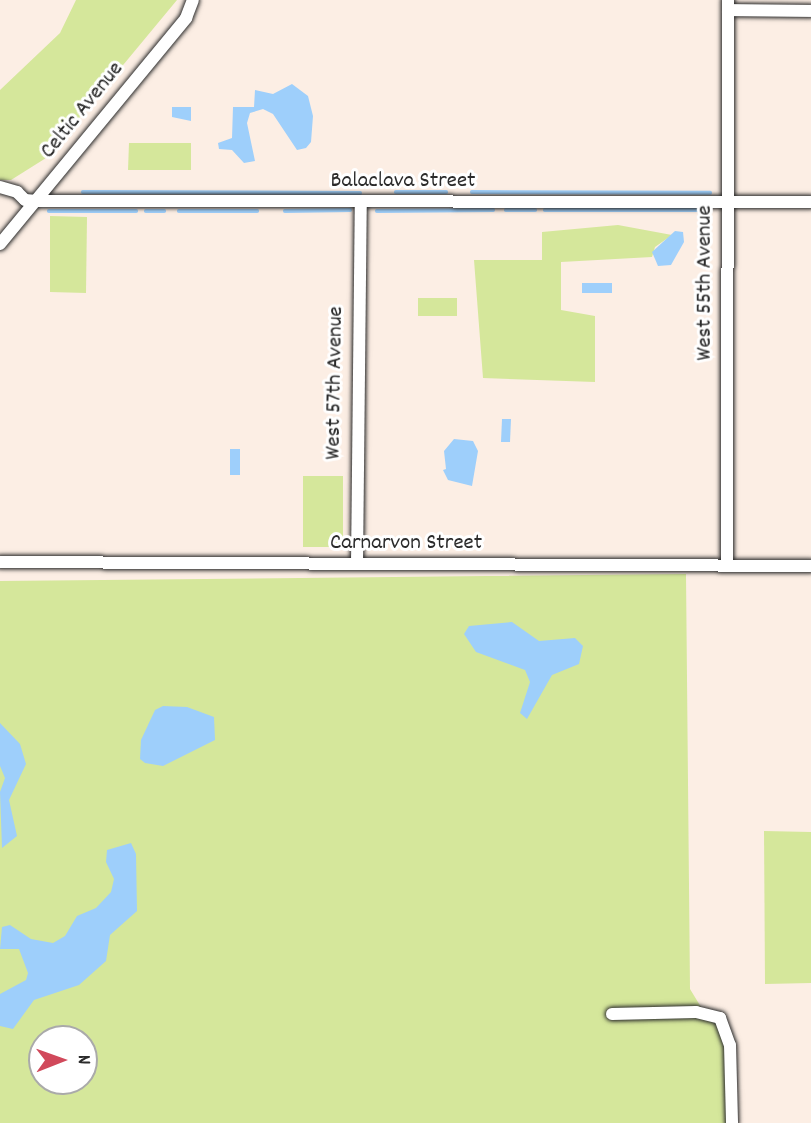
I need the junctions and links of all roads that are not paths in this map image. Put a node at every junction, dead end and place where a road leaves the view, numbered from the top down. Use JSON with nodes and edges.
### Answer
{"nodes":[{"id":1,"x":193,"y":0,"type":"edge"},
{"id":2,"x":728,"y":5,"type":"edge"},
{"id":3,"x":811,"y":11,"type":"edge"},
{"id":4,"x":0,"y":187,"type":"edge"},
{"id":5,"x":37,"y":201,"type":"junction"},
{"id":6,"x":727,"y":201,"type":"junction"},
{"id":7,"x":811,"y":202,"type":"edge"},
{"id":8,"x":361,"y":203,"type":"junction"},
{"id":9,"x":0,"y":244,"type":"edge"},
{"id":10,"x":0,"y":562,"type":"edge"},
{"id":11,"x":357,"y":564,"type":"junction"},
{"id":12,"x":727,"y":566,"type":"junction"},
{"id":13,"x":811,"y":566,"type":"edge"},
{"id":14,"x":612,"y":1014,"type":"dead end"},
{"id":15,"x":733,"y":1123,"type":"edge"}],
"edges":[{"from":1,"to":5,"type":"street","name":"Celtic Avenue"},
{"from":2,"to":3,"type":"street"},
{"from":2,"to":6,"type":"street","name":"West 55th Avenue"},
{"from":4,"to":5,"type":"street","name":"Balaclava Street"},
{"from":5,"to":8,"type":"street","name":"Balaclava Street"},
{"from":5,"to":9,"type":"street","name":"Celtic Avenue"},
{"from":6,"to":7,"type":"street","name":"Balaclava Street"},
{"from":6,"to":8,"type":"street","name":"Balaclava Street"},
{"from":6,"to":12,"type":"street","name":"West 55th Avenue"},
{"from":8,"to":11,"type":"street","name":"West 57th Avenue"},
{"from":10,"to":11,"type":"street","name":"Carnarvon Street"},
{"from":11,"to":12,"type":"street","name":"Carnarvon Street"},
{"from":12,"to":13,"type":"street","name":"Carnarvon Street"},
{"from":14,"to":15,"type":"street"}]}
